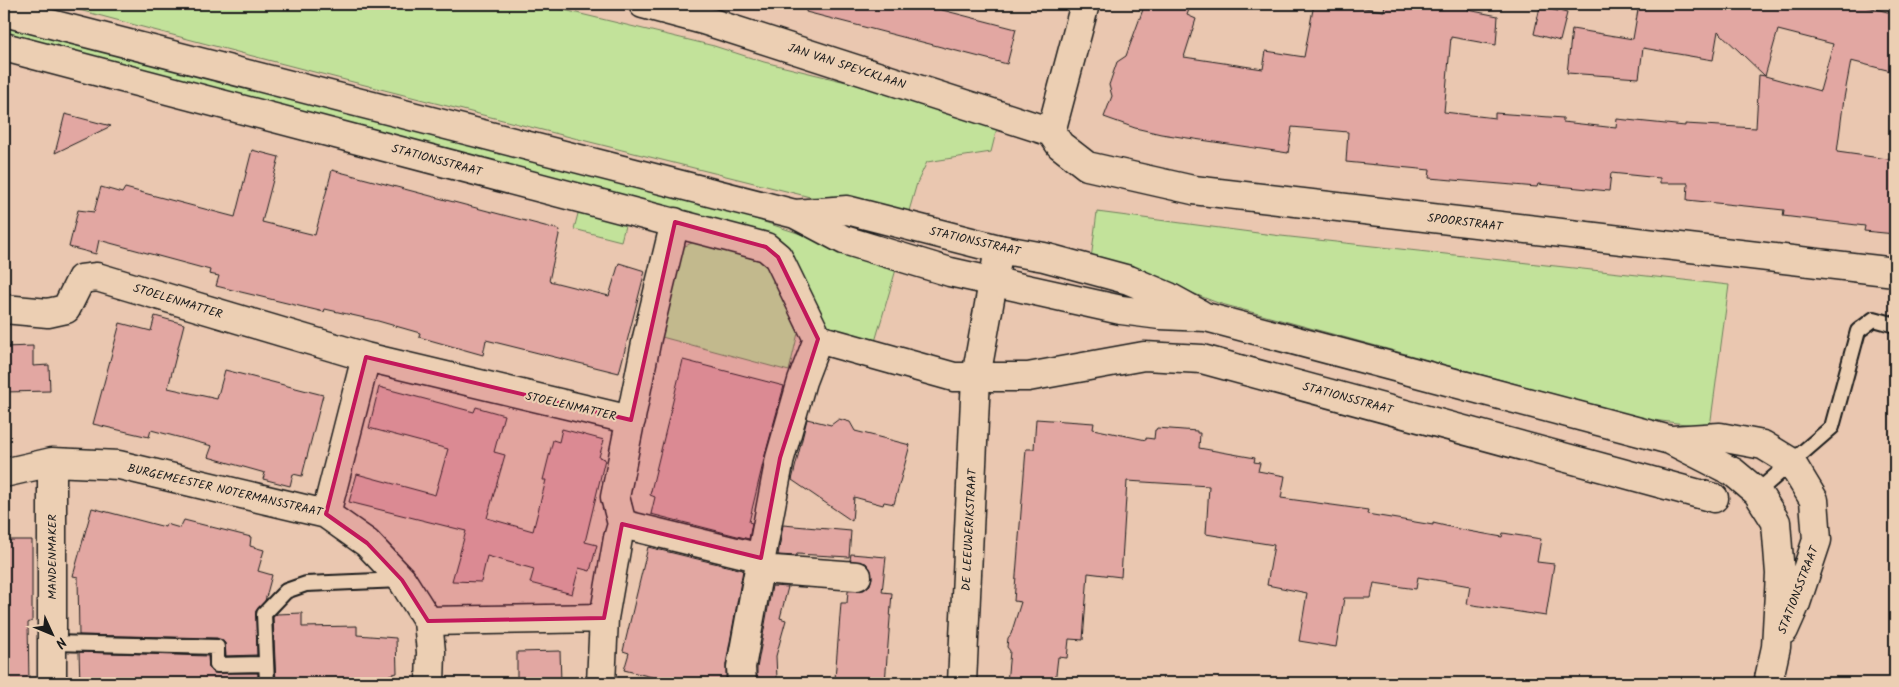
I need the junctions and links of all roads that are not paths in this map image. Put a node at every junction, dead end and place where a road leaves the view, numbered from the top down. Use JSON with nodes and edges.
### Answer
{"nodes":[{"id":1,"x":643,"y":4,"type":"edge"},
{"id":2,"x":1085,"y":4,"type":"edge"},
{"id":3,"x":4,"y":12,"type":"edge"},
{"id":4,"x":706,"y":12,"type":"edge"},
{"id":5,"x":4,"y":47,"type":"edge"},
{"id":6,"x":1051,"y":132,"type":"junction"},
{"id":7,"x":795,"y":214,"type":"junction"},
{"id":8,"x":675,"y":222,"type":"junction"},
{"id":9,"x":1000,"y":248,"type":"junction"},
{"id":10,"x":1895,"y":272,"type":"edge"},
{"id":11,"x":993,"y":281,"type":"junction"},
{"id":12,"x":4,"y":308,"type":"edge"},
{"id":13,"x":1206,"y":317,"type":"junction"},
{"id":14,"x":1892,"y":324,"type":"dead end"},
{"id":15,"x":818,"y":339,"type":"junction"},
{"id":16,"x":366,"y":357,"type":"junction"},
{"id":17,"x":976,"y":378,"type":"junction"},
{"id":18,"x":631,"y":420,"type":"junction"},
{"id":19,"x":1670,"y":440,"type":"junction"},
{"id":20,"x":52,"y":462,"type":"junction"},
{"id":21,"x":1791,"y":462,"type":"junction"},
{"id":22,"x":4,"y":473,"type":"edge"},
{"id":23,"x":1757,"y":492,"type":"junction"},
{"id":24,"x":1714,"y":498,"type":"dead end"},
{"id":25,"x":326,"y":514,"type":"junction"},
{"id":26,"x":622,"y":524,"type":"junction"},
{"id":27,"x":760,"y":564,"type":"junction"},
{"id":28,"x":858,"y":576,"type":"dead end"},
{"id":29,"x":402,"y":580,"type":"junction"},
{"id":30,"x":604,"y":618,"type":"junction"},
{"id":31,"x":428,"y":621,"type":"junction"},
{"id":32,"x":53,"y":643,"type":"junction"},
{"id":33,"x":1776,"y":647,"type":"junction"},
{"id":34,"x":266,"y":664,"type":"junction"},
{"id":35,"x":52,"y":683,"type":"edge"},
{"id":36,"x":267,"y":683,"type":"edge"},
{"id":37,"x":430,"y":683,"type":"edge"},
{"id":38,"x":601,"y":683,"type":"edge"},
{"id":39,"x":742,"y":683,"type":"edge"},
{"id":40,"x":962,"y":683,"type":"edge"},
{"id":41,"x":1768,"y":683,"type":"edge"}],
"edges":[{"from":1,"to":4,"type":"street","name":"JAN VAN SPEYCKLAAN"},
{"from":2,"to":6,"type":"street"},
{"from":3,"to":7,"type":"street","name":"STATIONSSTRAAT"},
{"from":4,"to":6,"type":"street","name":"JAN VAN SPEYCKLAAN"},
{"from":5,"to":8,"type":"street","name":"STATIONSSTRAAT"},
{"from":6,"to":10,"type":"street","name":"SPOORSTRAAT"},
{"from":7,"to":9,"type":"street","name":"STATIONSSTRAAT"},
{"from":7,"to":11,"type":"street","name":"STATIONSSTRAAT"},
{"from":8,"to":15,"type":"street","name":"STATIONSSTRAAT"},
{"from":8,"to":18,"type":"street","name":"STOELENMATTER"},
{"from":9,"to":11,"type":"street","name":"DE LEEUWERIKSTRAAT"},
{"from":9,"to":13,"type":"street","name":"STATIONSSTRAAT"},
{"from":11,"to":13,"type":"street","name":"STATIONSSTRAAT"},
{"from":11,"to":17,"type":"street","name":"DE LEEUWERIKSTRAAT"},
{"from":12,"to":16,"type":"street","name":"STOELENMATTER"},
{"from":13,"to":19,"type":"street","name":"STATIONSSTRAAT"},
{"from":14,"to":21,"type":"lane"},
{"from":15,"to":17,"type":"street"},
{"from":15,"to":27,"type":"street"},
{"from":16,"to":18,"type":"street","name":"STOELENMATTER"},
{"from":16,"to":25,"type":"street"},
{"from":17,"to":24,"type":"street","name":"STATIONSSTRAAT"},
{"from":17,"to":40,"type":"street","name":"DE LEEUWERIKSTRAAT"},
{"from":18,"to":26,"type":"street","name":"STOELENMATTER"},
{"from":19,"to":21,"type":"street","name":"STATIONSSTRAAT"},
{"from":19,"to":23,"type":"street","name":"STATIONSSTRAAT"},
{"from":20,"to":22,"type":"street","name":"BURGEMEESTER NOTERMANSSTRAAT"},
{"from":20,"to":25,"type":"street","name":"BURGEMEESTER NOTERMANSSTRAAT"},
{"from":20,"to":32,"type":"street","name":"MANDENMAKER"},
{"from":21,"to":23,"type":"lane"},
{"from":21,"to":33,"type":"street","name":"STATIONSSTRAAT"},
{"from":23,"to":33,"type":"street","name":"STATIONSSTRAAT"},
{"from":25,"to":29,"type":"street","name":"BURGEMEESTER NOTERMANSSTRAAT"},
{"from":26,"to":27,"type":"street"},
{"from":26,"to":30,"type":"street","name":"STOELENMATTER"},
{"from":27,"to":28,"type":"street"},
{"from":27,"to":39,"type":"street"},
{"from":29,"to":31,"type":"street","name":"BURGEMEESTER NOTERMANSSTRAAT"},
{"from":29,"to":34,"type":"lane"},
{"from":30,"to":31,"type":"street"},
{"from":30,"to":38,"type":"street","name":"STOELENMATTER"},
{"from":31,"to":37,"type":"street","name":"BURGEMEESTER NOTERMANSSTRAAT"},
{"from":32,"to":34,"type":"lane"},
{"from":32,"to":35,"type":"street","name":"MANDENMAKER"},
{"from":33,"to":41,"type":"street"},
{"from":34,"to":36,"type":"lane"}]}
